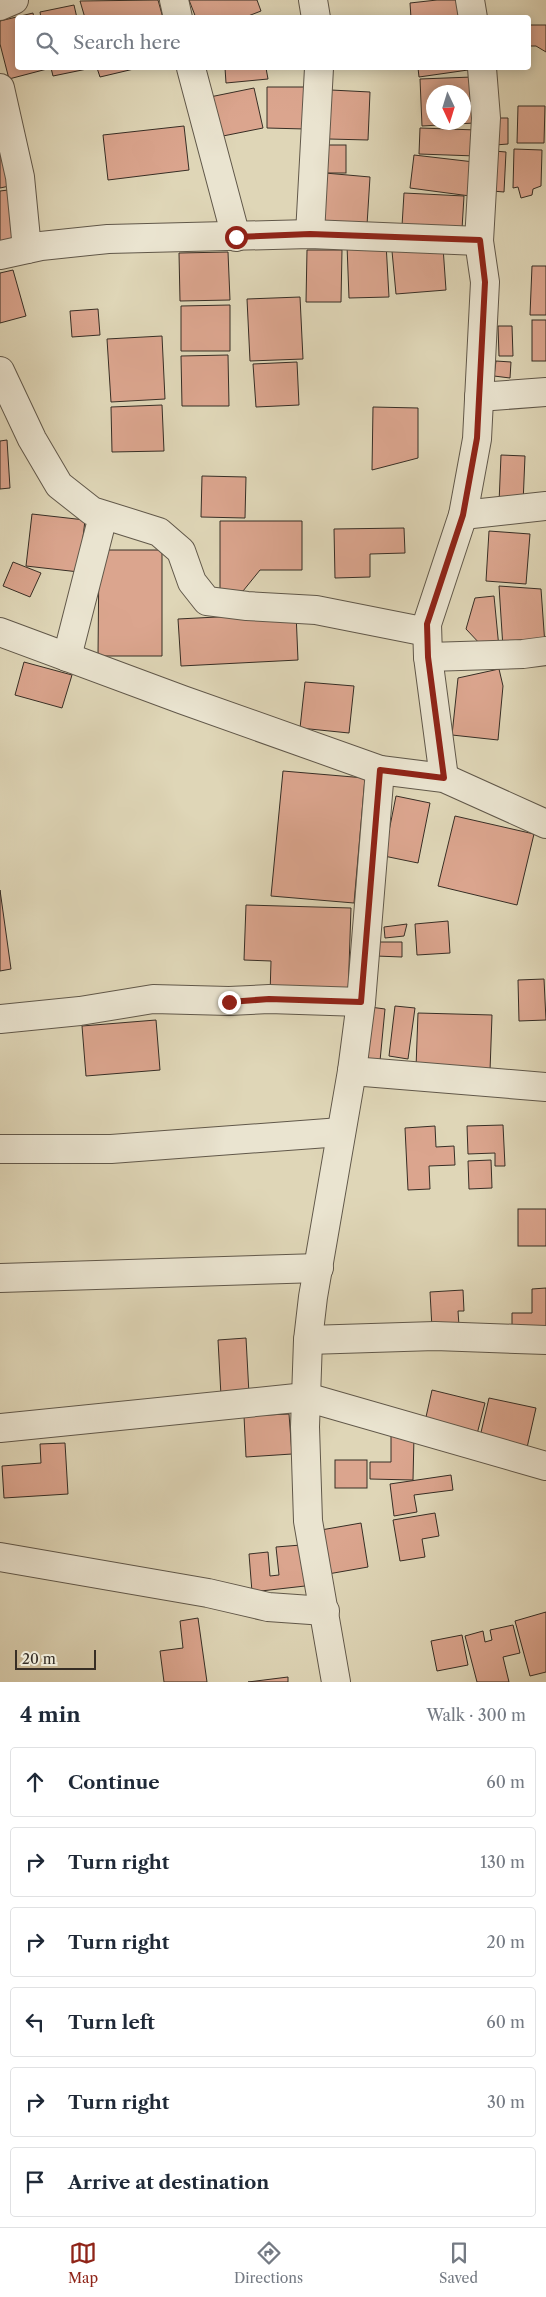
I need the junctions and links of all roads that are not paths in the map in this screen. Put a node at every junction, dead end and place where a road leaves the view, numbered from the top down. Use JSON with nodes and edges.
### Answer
{"nodes":[{"id":1,"x":14,"y":0,"type":"edge"},
{"id":2,"x":174,"y":0,"type":"edge"},
{"id":3,"x":313,"y":0,"type":"edge"},
{"id":4,"x":470,"y":0,"type":"edge"},
{"id":5,"x":0,"y":6,"type":"edge"},
{"id":6,"x":177,"y":15,"type":"edge"},
{"id":7,"x":316,"y":15,"type":"edge"},
{"id":8,"x":472,"y":15,"type":"edge"},
{"id":9,"x":192,"y":70,"type":"edge"},
{"id":10,"x":319,"y":70,"type":"edge"},
{"id":11,"x":482,"y":70,"type":"edge"},
{"id":12,"x":0,"y":88,"type":"edge"},
{"id":13,"x":310,"y":234,"type":"junction"},
{"id":14,"x":236,"y":237,"type":"junction"},
{"id":15,"x":480,"y":240,"type":"junction"},
{"id":16,"x":27,"y":249,"type":"junction"},
{"id":17,"x":0,"y":255,"type":"edge"},
{"id":18,"x":0,"y":371,"type":"edge"},
{"id":19,"x":546,"y":392,"type":"edge"},
{"id":20,"x":479,"y":397,"type":"junction"},
{"id":21,"x":546,"y":506,"type":"edge"},
{"id":22,"x":463,"y":515,"type":"junction"},
{"id":23,"x":103,"y":516,"type":"junction"},
{"id":24,"x":0,"y":632,"type":"edge"},
{"id":25,"x":428,"y":644,"type":"junction"},
{"id":26,"x":546,"y":651,"type":"edge"},
{"id":27,"x":67,"y":657,"type":"junction"},
{"id":28,"x":380,"y":770,"type":"junction"},
{"id":29,"x":444,"y":778,"type":"junction"},
{"id":30,"x":546,"y":824,"type":"edge"},
{"id":31,"x":361,"y":1002,"type":"junction"},
{"id":32,"x":0,"y":1019,"type":"edge"},
{"id":33,"x":352,"y":1071,"type":"junction"},
{"id":34,"x":546,"y":1087,"type":"edge"},
{"id":35,"x":341,"y":1132,"type":"junction"},
{"id":36,"x":0,"y":1149,"type":"edge"},
{"id":37,"x":319,"y":1268,"type":"junction"},
{"id":38,"x":0,"y":1278,"type":"edge"},
{"id":39,"x":308,"y":1340,"type":"junction"},
{"id":40,"x":546,"y":1340,"type":"edge"},
{"id":41,"x":306,"y":1397,"type":"junction"},
{"id":42,"x":0,"y":1428,"type":"edge"},
{"id":43,"x":546,"y":1466,"type":"edge"},
{"id":44,"x":0,"y":1556,"type":"edge"},
{"id":45,"x":325,"y":1611,"type":"junction"},
{"id":46,"x":336,"y":1682,"type":"edge"}],
"edges":[{"from":1,"to":5,"type":"street"},
{"from":2,"to":6,"type":"street"},
{"from":3,"to":7,"type":"street"},
{"from":4,"to":8,"type":"street"},
{"from":9,"to":14,"type":"street"},
{"from":10,"to":13,"type":"street"},
{"from":11,"to":15,"type":"street"},
{"from":12,"to":16,"type":"street"},
{"from":13,"to":14,"type":"street"},
{"from":13,"to":15,"type":"street"},
{"from":14,"to":16,"type":"street"},
{"from":15,"to":20,"type":"street"},
{"from":16,"to":17,"type":"street"},
{"from":18,"to":23,"type":"street"},
{"from":19,"to":20,"type":"street"},
{"from":20,"to":22,"type":"street"},
{"from":21,"to":22,"type":"street"},
{"from":22,"to":25,"type":"street"},
{"from":23,"to":25,"type":"street"},
{"from":23,"to":27,"type":"street"},
{"from":24,"to":27,"type":"street"},
{"from":25,"to":26,"type":"street"},
{"from":25,"to":29,"type":"street"},
{"from":27,"to":28,"type":"street"},
{"from":28,"to":29,"type":"street"},
{"from":28,"to":31,"type":"street"},
{"from":29,"to":30,"type":"street"},
{"from":31,"to":32,"type":"street"},
{"from":31,"to":33,"type":"street"},
{"from":33,"to":34,"type":"street"},
{"from":33,"to":35,"type":"street"},
{"from":35,"to":36,"type":"street"},
{"from":35,"to":37,"type":"street"},
{"from":37,"to":38,"type":"street"},
{"from":37,"to":39,"type":"street"},
{"from":39,"to":40,"type":"street"},
{"from":39,"to":41,"type":"street"},
{"from":41,"to":42,"type":"street"},
{"from":41,"to":43,"type":"street"},
{"from":41,"to":45,"type":"street"},
{"from":44,"to":45,"type":"street"},
{"from":45,"to":46,"type":"street"}]}
